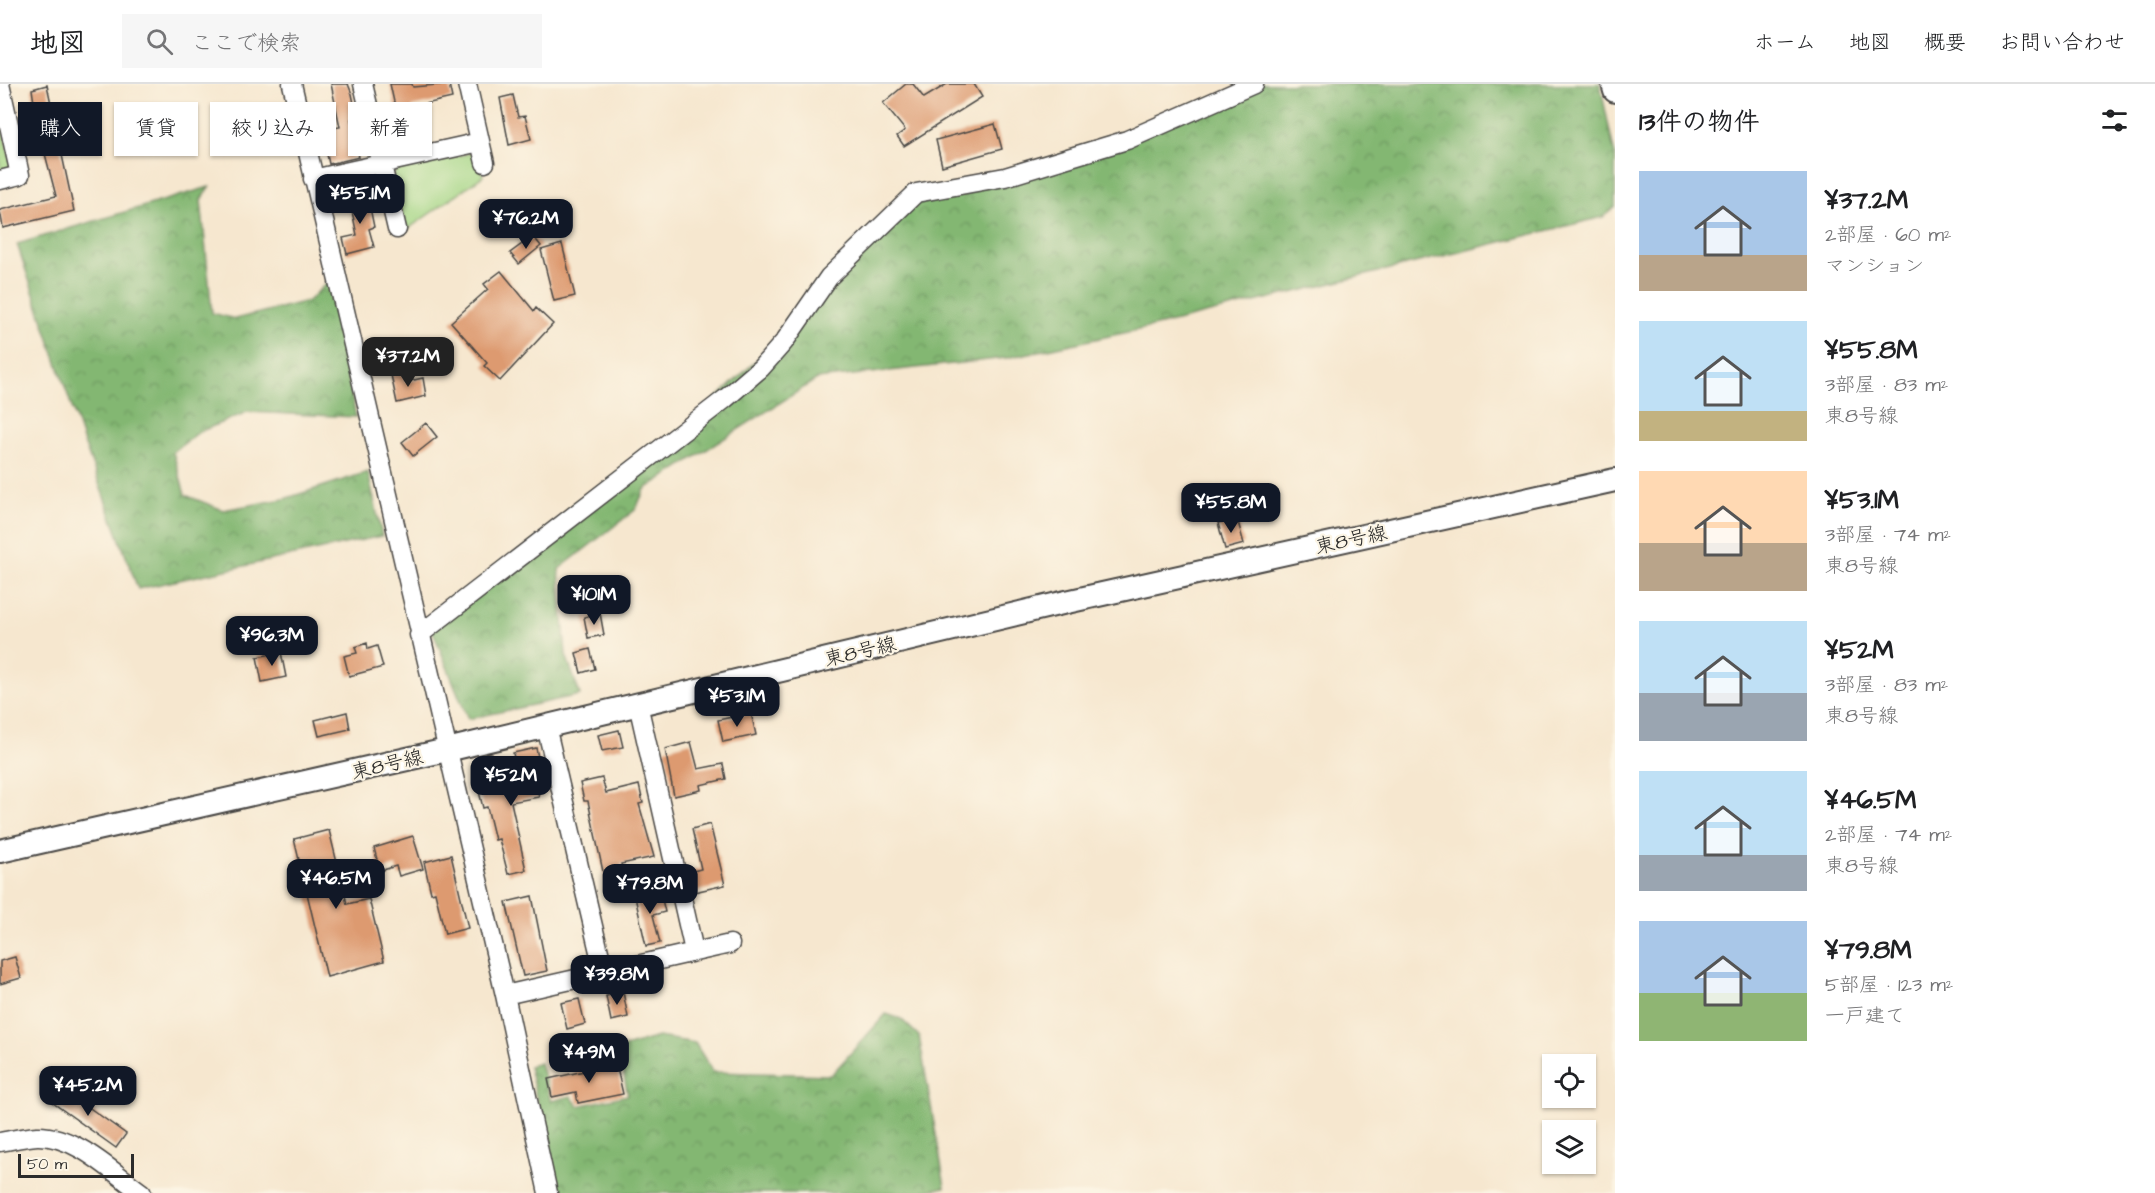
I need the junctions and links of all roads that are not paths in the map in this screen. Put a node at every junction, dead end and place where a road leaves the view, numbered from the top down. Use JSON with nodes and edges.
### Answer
{"nodes":[{"id":1,"x":0,"y":84,"type":"edge"},
{"id":2,"x":292,"y":84,"type":"edge"},
{"id":3,"x":363,"y":84,"type":"edge"},
{"id":4,"x":467,"y":84,"type":"edge"},
{"id":5,"x":1254,"y":84,"type":"edge"},
{"id":6,"x":1614,"y":84,"type":"edge"},
{"id":7,"x":1615,"y":91,"type":"edge"},
{"id":8,"x":480,"y":142,"type":"junction"},
{"id":9,"x":484,"y":163,"type":"dead end"},
{"id":10,"x":382,"y":164,"type":"junction"},
{"id":11,"x":314,"y":179,"type":"junction"},
{"id":12,"x":0,"y":180,"type":"edge"},
{"id":13,"x":397,"y":229,"type":"dead end"},
{"id":14,"x":1615,"y":480,"type":"edge"},
{"id":15,"x":419,"y":636,"type":"junction"},
{"id":16,"x":638,"y":704,"type":"junction"},
{"id":17,"x":546,"y":726,"type":"junction"},
{"id":18,"x":447,"y":750,"type":"junction"},
{"id":19,"x":0,"y":851,"type":"edge"},
{"id":20,"x":730,"y":944,"type":"dead end"},
{"id":21,"x":694,"y":951,"type":"junction"},
{"id":22,"x":604,"y":973,"type":"junction"},
{"id":23,"x":505,"y":995,"type":"junction"},
{"id":24,"x":8,"y":1141,"type":"edge"},
{"id":25,"x":142,"y":1193,"type":"edge"},
{"id":26,"x":548,"y":1193,"type":"edge"}],
"edges":[{"from":1,"to":12,"type":"street"},
{"from":2,"to":11,"type":"street"},
{"from":3,"to":10,"type":"street"},
{"from":4,"to":8,"type":"street"},
{"from":5,"to":15,"type":"street"},
{"from":6,"to":7,"type":"street"},
{"from":8,"to":9,"type":"street"},
{"from":8,"to":10,"type":"street"},
{"from":10,"to":11,"type":"street"},
{"from":10,"to":13,"type":"street"},
{"from":11,"to":15,"type":"street"},
{"from":14,"to":16,"type":"street","name":"東8号線"},
{"from":15,"to":18,"type":"street"},
{"from":16,"to":17,"type":"street","name":"東8号線"},
{"from":16,"to":21,"type":"street"},
{"from":17,"to":18,"type":"street","name":"東8号線"},
{"from":17,"to":22,"type":"street"},
{"from":18,"to":19,"type":"street","name":"東8号線"},
{"from":18,"to":23,"type":"street"},
{"from":20,"to":21,"type":"street"},
{"from":21,"to":22,"type":"street"},
{"from":22,"to":23,"type":"street"},
{"from":23,"to":26,"type":"street"},
{"from":24,"to":25,"type":"street"}]}
